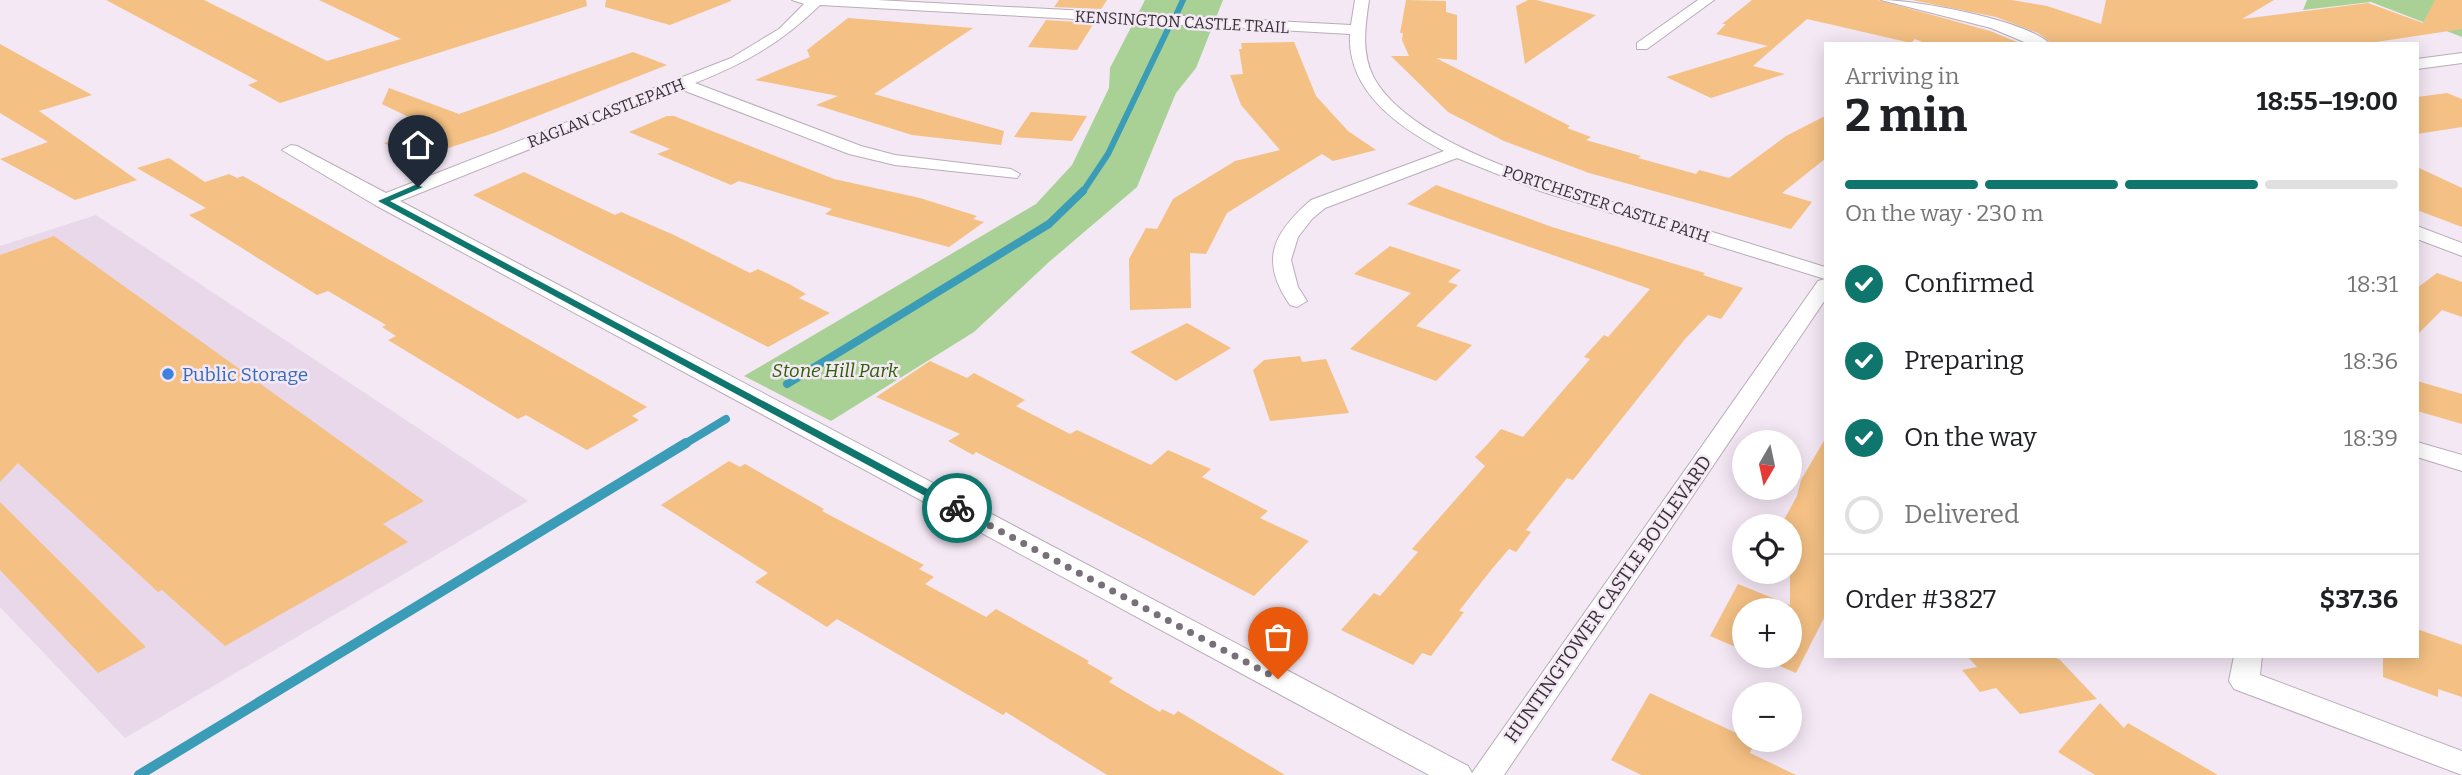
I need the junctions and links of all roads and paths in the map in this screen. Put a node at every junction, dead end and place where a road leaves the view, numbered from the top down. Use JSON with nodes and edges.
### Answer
{"nodes":[{"id":1,"x":1013,"y":0,"type":"edge"},
{"id":2,"x":1362,"y":0,"type":"edge"},
{"id":3,"x":1707,"y":0,"type":"edge"},
{"id":4,"x":1888,"y":0,"type":"edge"},
{"id":5,"x":807,"y":1,"type":"edge"},
{"id":6,"x":1003,"y":13,"type":"junction"},
{"id":7,"x":1357,"y":30,"type":"junction"},
{"id":8,"x":2038,"y":42,"type":"edge"},
{"id":9,"x":1642,"y":46,"type":"dead end"},
{"id":10,"x":2462,"y":58,"type":"edge"},
{"id":11,"x":2419,"y":64,"type":"edge"},
{"id":12,"x":683,"y":83,"type":"junction"},
{"id":13,"x":291,"y":150,"type":"dead end"},
{"id":14,"x":1459,"y":151,"type":"junction"},
{"id":15,"x":1011,"y":174,"type":"dead end"},
{"id":16,"x":382,"y":201,"type":"junction"},
{"id":17,"x":2419,"y":233,"type":"edge"},
{"id":18,"x":2462,"y":250,"type":"edge"},
{"id":19,"x":1824,"y":273,"type":"edge"},
{"id":20,"x":1824,"y":286,"type":"edge"},
{"id":21,"x":1297,"y":301,"type":"dead end"},
{"id":22,"x":2419,"y":450,"type":"edge"},
{"id":23,"x":2462,"y":463,"type":"edge"},
{"id":24,"x":2248,"y":658,"type":"edge"},
{"id":25,"x":2462,"y":764,"type":"edge"},
{"id":26,"x":1457,"y":775,"type":"edge"},
{"id":27,"x":1487,"y":775,"type":"edge"}],
"edges":[{"from":1,"to":6,"type":"street"},
{"from":2,"to":7,"type":"street","name":"PORTCHESTER CASTLE PATH"},
{"from":3,"to":9,"type":"street"},
{"from":4,"to":8,"type":"street"},
{"from":5,"to":6,"type":"street","name":"KENSINGTON CASTLE TRAIL"},
{"from":5,"to":12,"type":"street","name":"RAGLAN CASTLEPATH"},
{"from":6,"to":7,"type":"street","name":"KENSINGTON CASTLE TRAIL"},
{"from":7,"to":14,"type":"street","name":"PORTCHESTER CASTLE PATH"},
{"from":10,"to":11,"type":"street"},
{"from":12,"to":15,"type":"street"},
{"from":12,"to":16,"type":"street","name":"RAGLAN CASTLEPATH"},
{"from":13,"to":16,"type":"street"},
{"from":14,"to":19,"type":"street","name":"PORTCHESTER CASTLE PATH"},
{"from":14,"to":21,"type":"street"},
{"from":16,"to":26,"type":"street"},
{"from":17,"to":18,"type":"street"},
{"from":20,"to":27,"type":"street","name":"HUNTINGTOWER CASTLE BOULEVARD"},
{"from":22,"to":23,"type":"street"},
{"from":24,"to":25,"type":"street"}]}
